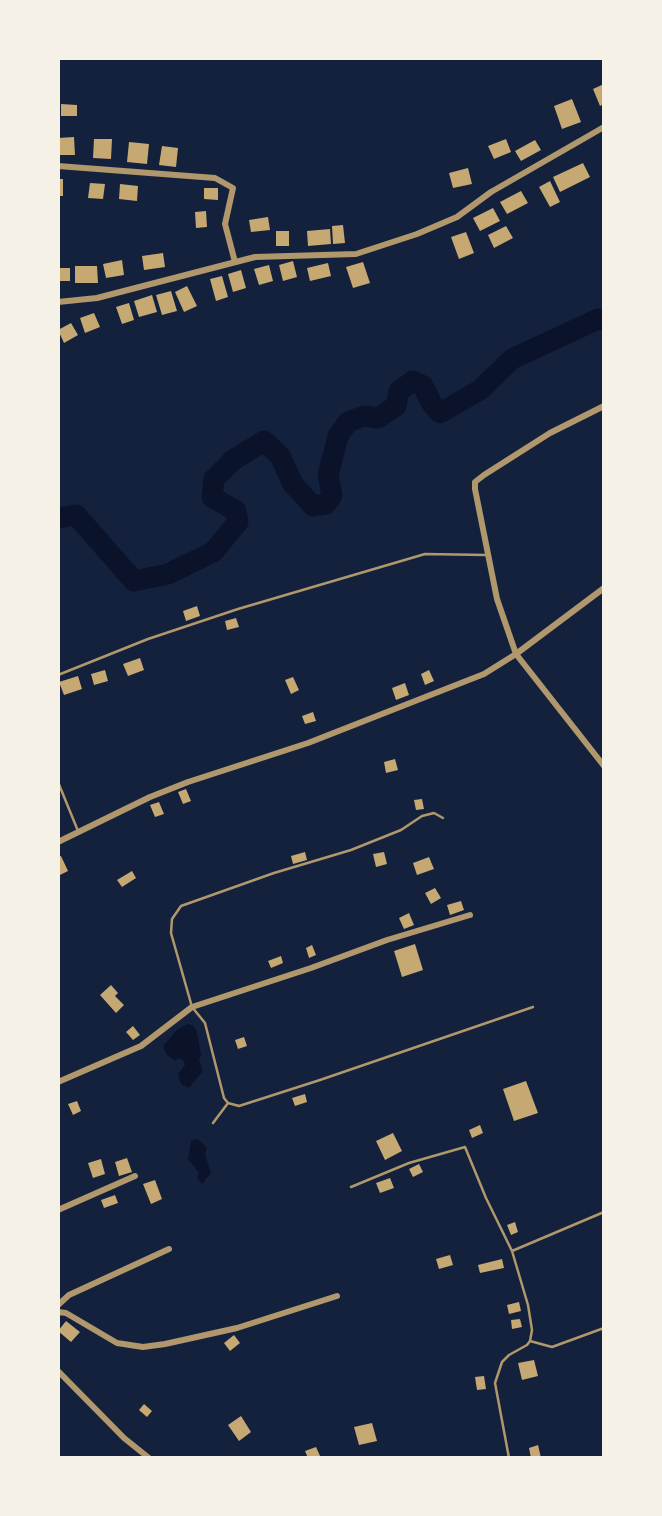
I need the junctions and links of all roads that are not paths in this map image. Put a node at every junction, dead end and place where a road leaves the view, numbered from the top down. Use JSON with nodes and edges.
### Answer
{"nodes":[{"id":1,"x":604,"y":127,"type":"edge"},
{"id":2,"x":58,"y":166,"type":"edge"},
{"id":3,"x":235,"y":261,"type":"junction"},
{"id":4,"x":58,"y":302,"type":"edge"},
{"id":5,"x":604,"y":406,"type":"edge"},
{"id":6,"x":489,"y":555,"type":"junction"},
{"id":7,"x":604,"y":588,"type":"edge"},
{"id":8,"x":516,"y":654,"type":"junction"},
{"id":9,"x":58,"y":675,"type":"edge"},
{"id":10,"x":604,"y":766,"type":"edge"},
{"id":11,"x":58,"y":782,"type":"edge"},
{"id":12,"x":443,"y":818,"type":"dead end"},
{"id":13,"x":78,"y":831,"type":"junction"},
{"id":14,"x":58,"y":842,"type":"edge"},
{"id":15,"x":470,"y":915,"type":"dead end"},
{"id":16,"x":192,"y":1007,"type":"junction"},
{"id":17,"x":533,"y":1007,"type":"dead end"},
{"id":18,"x":58,"y":1082,"type":"edge"},
{"id":19,"x":228,"y":1103,"type":"junction"},
{"id":20,"x":213,"y":1123,"type":"dead end"},
{"id":21,"x":135,"y":1175,"type":"dead end"},
{"id":22,"x":351,"y":1187,"type":"dead end"},
{"id":23,"x":58,"y":1210,"type":"edge"},
{"id":24,"x":604,"y":1212,"type":"edge"},
{"id":25,"x":169,"y":1250,"type":"dead end"},
{"id":26,"x":512,"y":1251,"type":"junction"},
{"id":27,"x":337,"y":1296,"type":"dead end"},
{"id":28,"x":58,"y":1306,"type":"edge"},
{"id":29,"x":58,"y":1312,"type":"edge"},
{"id":30,"x":604,"y":1328,"type":"edge"},
{"id":31,"x":530,"y":1341,"type":"junction"},
{"id":32,"x":58,"y":1371,"type":"edge"},
{"id":33,"x":149,"y":1458,"type":"edge"},
{"id":34,"x":509,"y":1458,"type":"edge"}],
"edges":[{"from":1,"to":3,"type":"street"},
{"from":2,"to":3,"type":"street"},
{"from":3,"to":4,"type":"street"},
{"from":5,"to":6,"type":"street"},
{"from":6,"to":8,"type":"street"},
{"from":6,"to":9,"type":"lane"},
{"from":7,"to":8,"type":"street"},
{"from":8,"to":10,"type":"street"},
{"from":8,"to":13,"type":"street"},
{"from":11,"to":13,"type":"lane"},
{"from":12,"to":16,"type":"lane"},
{"from":13,"to":14,"type":"street"},
{"from":15,"to":16,"type":"street"},
{"from":16,"to":18,"type":"street"},
{"from":16,"to":19,"type":"lane"},
{"from":17,"to":19,"type":"lane"},
{"from":19,"to":20,"type":"lane"},
{"from":21,"to":23,"type":"street"},
{"from":22,"to":26,"type":"lane"},
{"from":24,"to":26,"type":"lane"},
{"from":25,"to":28,"type":"street"},
{"from":26,"to":31,"type":"lane"},
{"from":27,"to":29,"type":"street"},
{"from":30,"to":31,"type":"lane"},
{"from":31,"to":34,"type":"lane"},
{"from":32,"to":33,"type":"street"}]}
